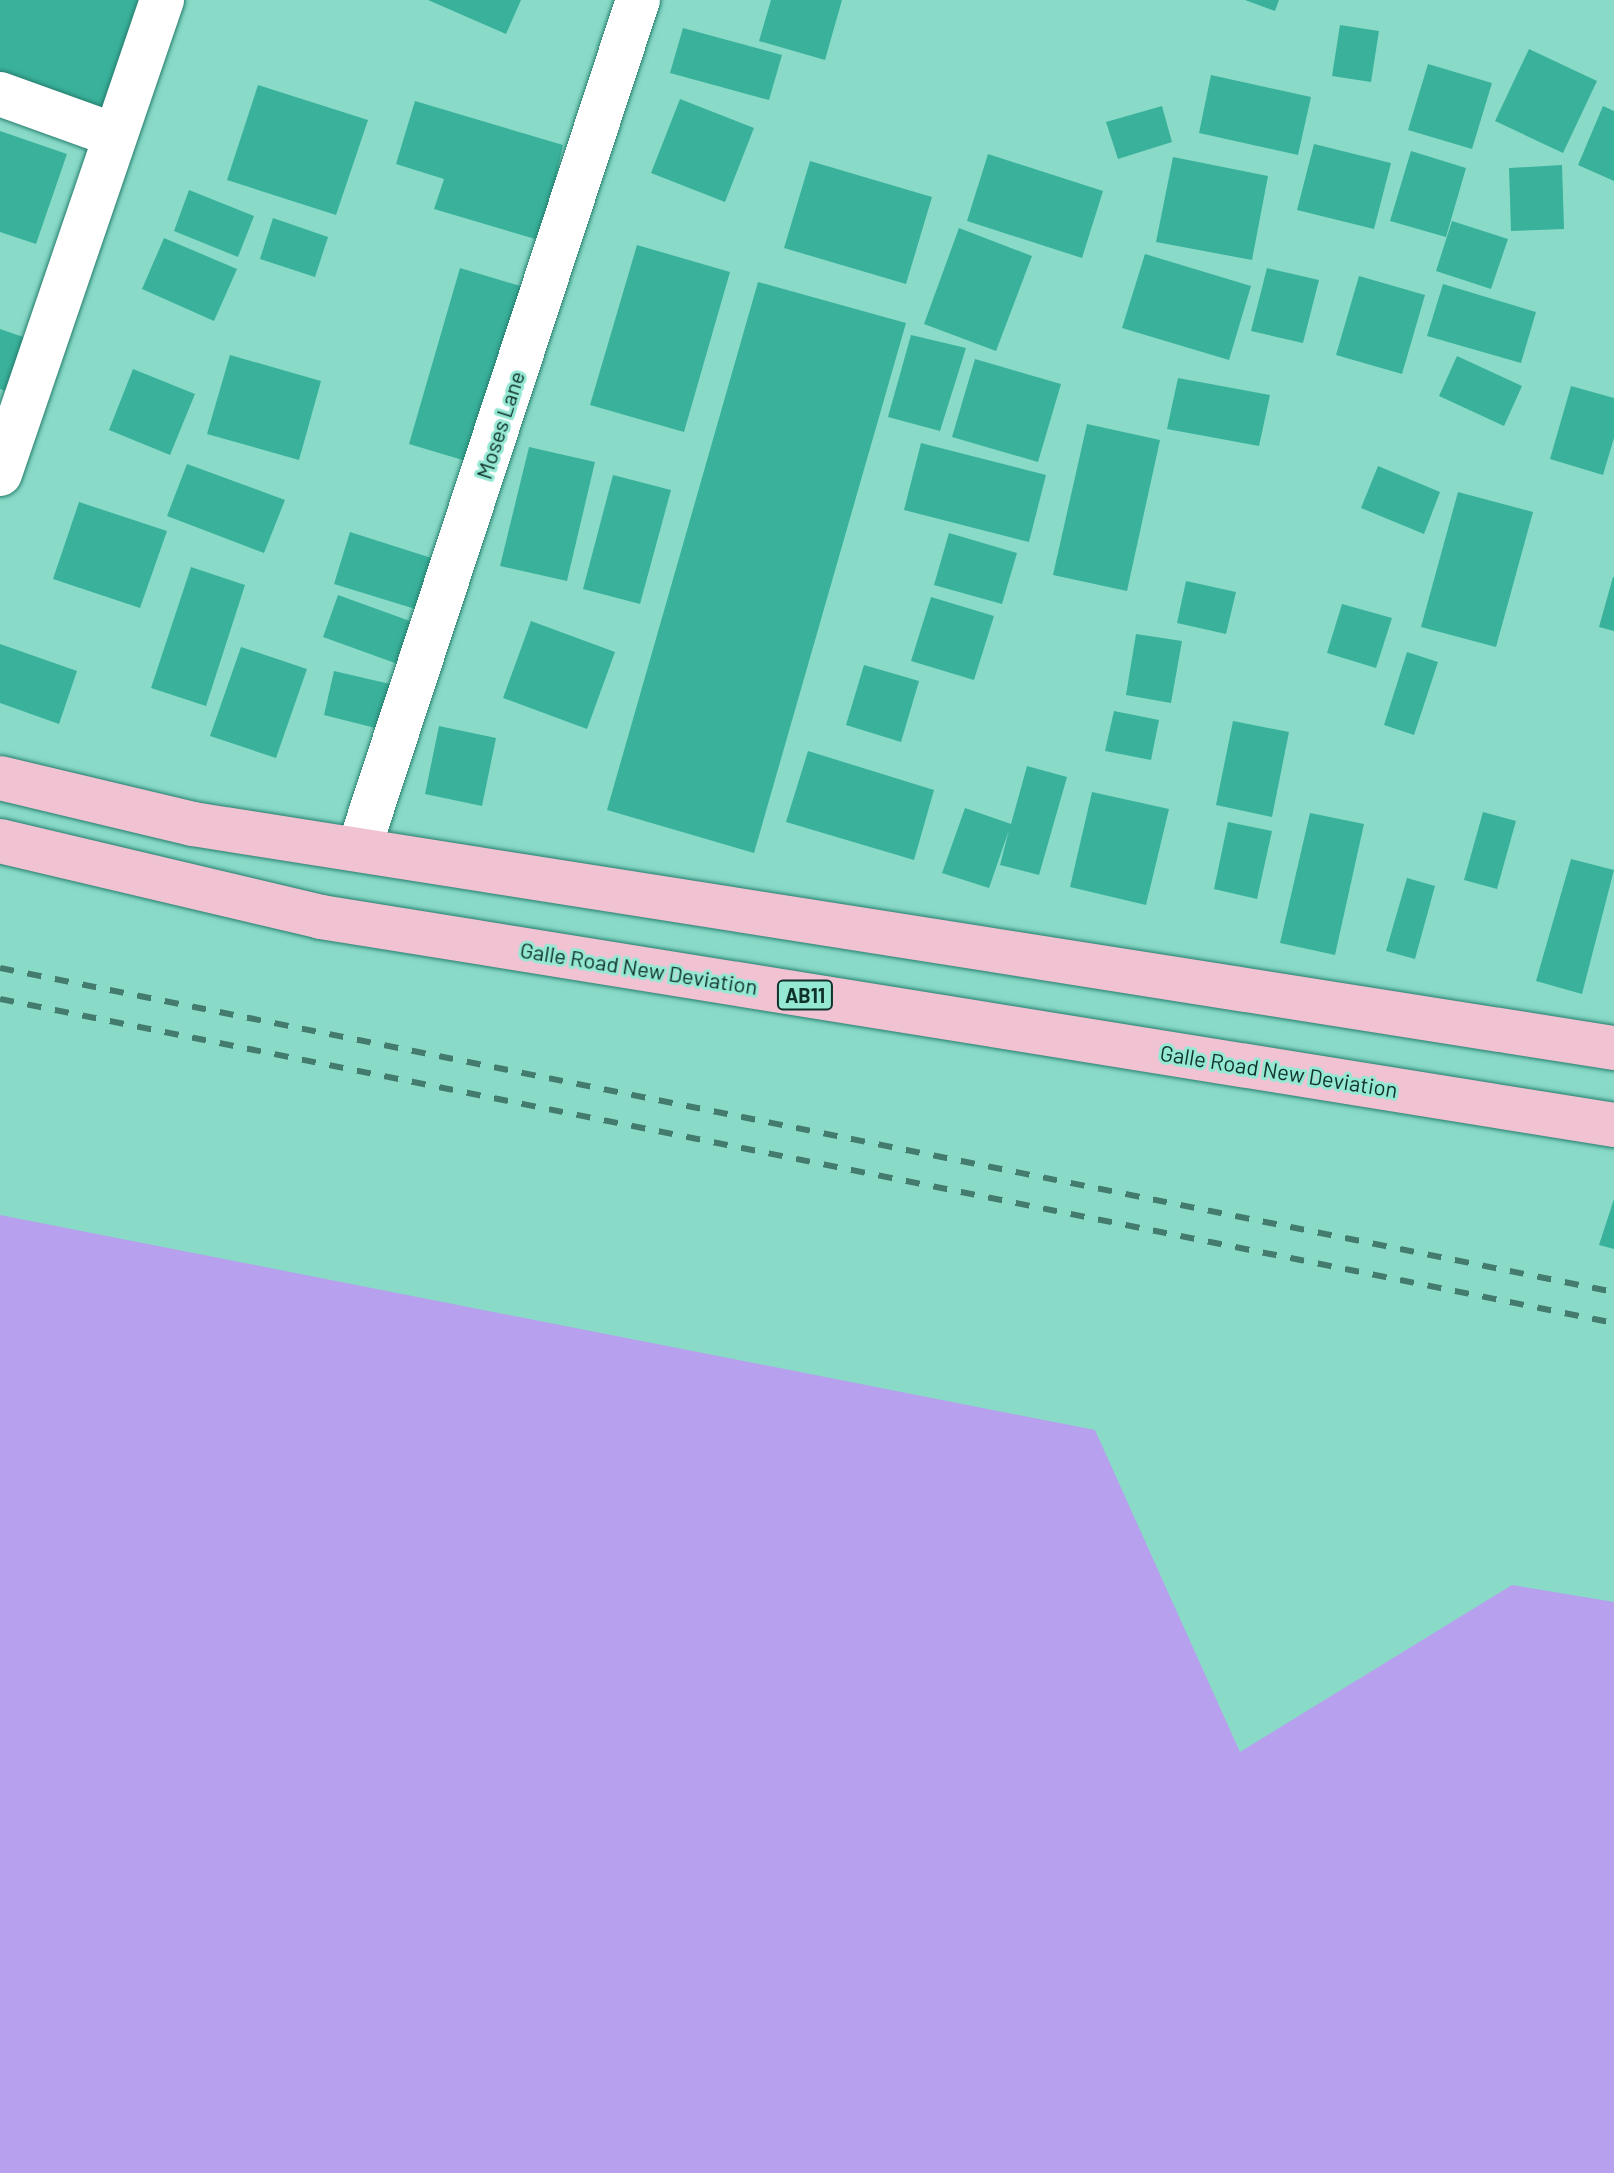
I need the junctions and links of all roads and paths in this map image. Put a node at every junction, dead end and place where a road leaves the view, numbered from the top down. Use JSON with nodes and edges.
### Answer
{"nodes":[{"id":1,"x":162,"y":0,"type":"edge"},
{"id":2,"x":638,"y":0,"type":"edge"},
{"id":3,"x":0,"y":94,"type":"edge"},
{"id":4,"x":114,"y":135,"type":"junction"},
{"id":5,"x":0,"y":474,"type":"edge"},
{"id":6,"x":0,"y":778,"type":"edge"},
{"id":7,"x":0,"y":841,"type":"edge"},
{"id":8,"x":359,"y":848,"type":"junction"},
{"id":9,"x":1614,"y":1048,"type":"edge"},
{"id":10,"x":1614,"y":1125,"type":"edge"}],
"edges":[{"from":1,"to":4,"type":"street"},
{"from":2,"to":8,"type":"street","name":"Moses Lane"},
{"from":3,"to":4,"type":"street"},
{"from":4,"to":5,"type":"street"},
{"from":6,"to":8,"type":"main road"},
{"from":7,"to":10,"type":"main road","name":"Galle Road New Deviation","number":"AB11"},
{"from":8,"to":9,"type":"main road"}]}
